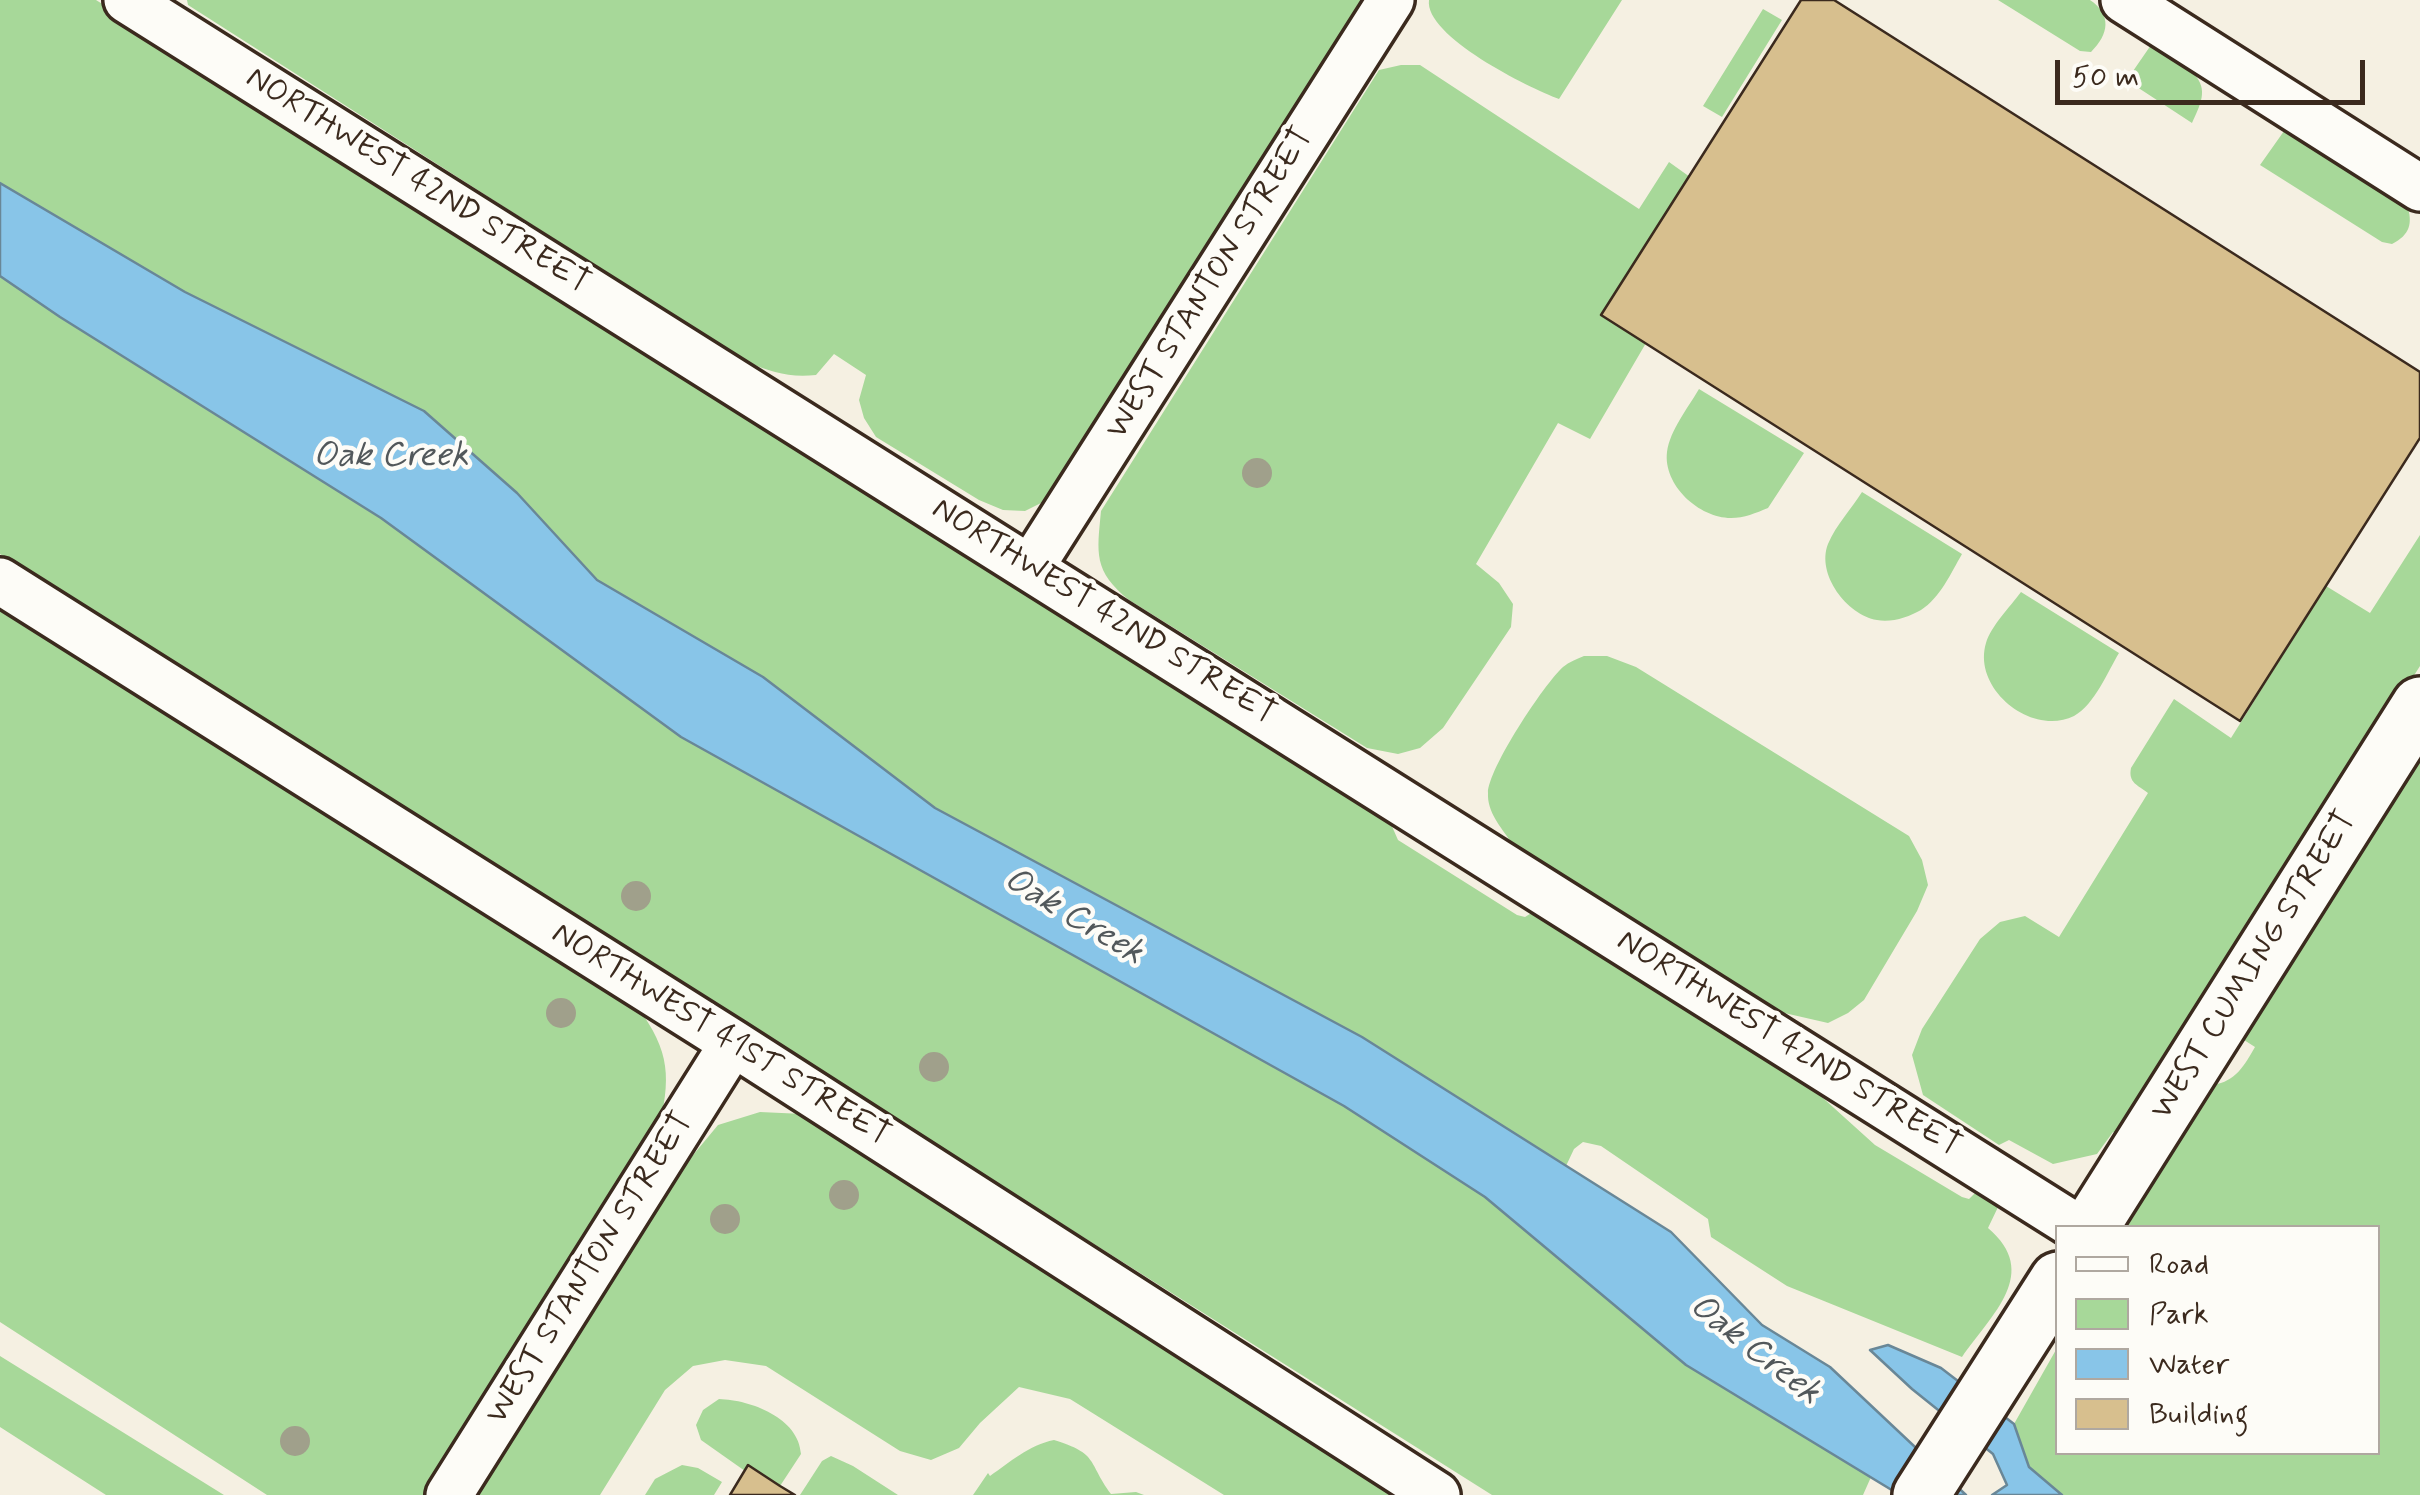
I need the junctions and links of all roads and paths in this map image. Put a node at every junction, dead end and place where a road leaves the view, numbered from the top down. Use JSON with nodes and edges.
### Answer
{"nodes":[{"id":1,"x":127,"y":0,"type":"edge"},
{"id":2,"x":1391,"y":0,"type":"edge"},
{"id":3,"x":2124,"y":0,"type":"edge"},
{"id":4,"x":2420,"y":188,"type":"edge"},
{"id":5,"x":1030,"y":567,"type":"junction"},
{"id":6,"x":0,"y":581,"type":"edge"},
{"id":7,"x":2420,"y":705,"type":"edge"},
{"id":8,"x":733,"y":1042,"type":"junction"},
{"id":9,"x":2073,"y":1225,"type":"edge"},
{"id":10,"x":2092,"y":1225,"type":"edge"},
{"id":11,"x":2046,"y":1299,"type":"edge"},
{"id":12,"x":449,"y":1495,"type":"edge"},
{"id":13,"x":1437,"y":1495,"type":"edge"},
{"id":14,"x":1921,"y":1495,"type":"edge"}],
"edges":[{"from":1,"to":5,"type":"street","name":"NORTHWEST 42ND STREET"},
{"from":2,"to":5,"type":"street","name":"WEST STANTON STREET"},
{"from":3,"to":4,"type":"street"},
{"from":5,"to":9,"type":"street","name":"NORTHWEST 42ND STREET"},
{"from":6,"to":8,"type":"street","name":"NORTHWEST 41ST STREET"},
{"from":7,"to":10,"type":"street","name":"WEST CUMING STREET"},
{"from":8,"to":12,"type":"street","name":"WEST STANTON STREET"},
{"from":8,"to":13,"type":"street","name":"NORTHWEST 41ST STREET"},
{"from":11,"to":14,"type":"street"}]}
